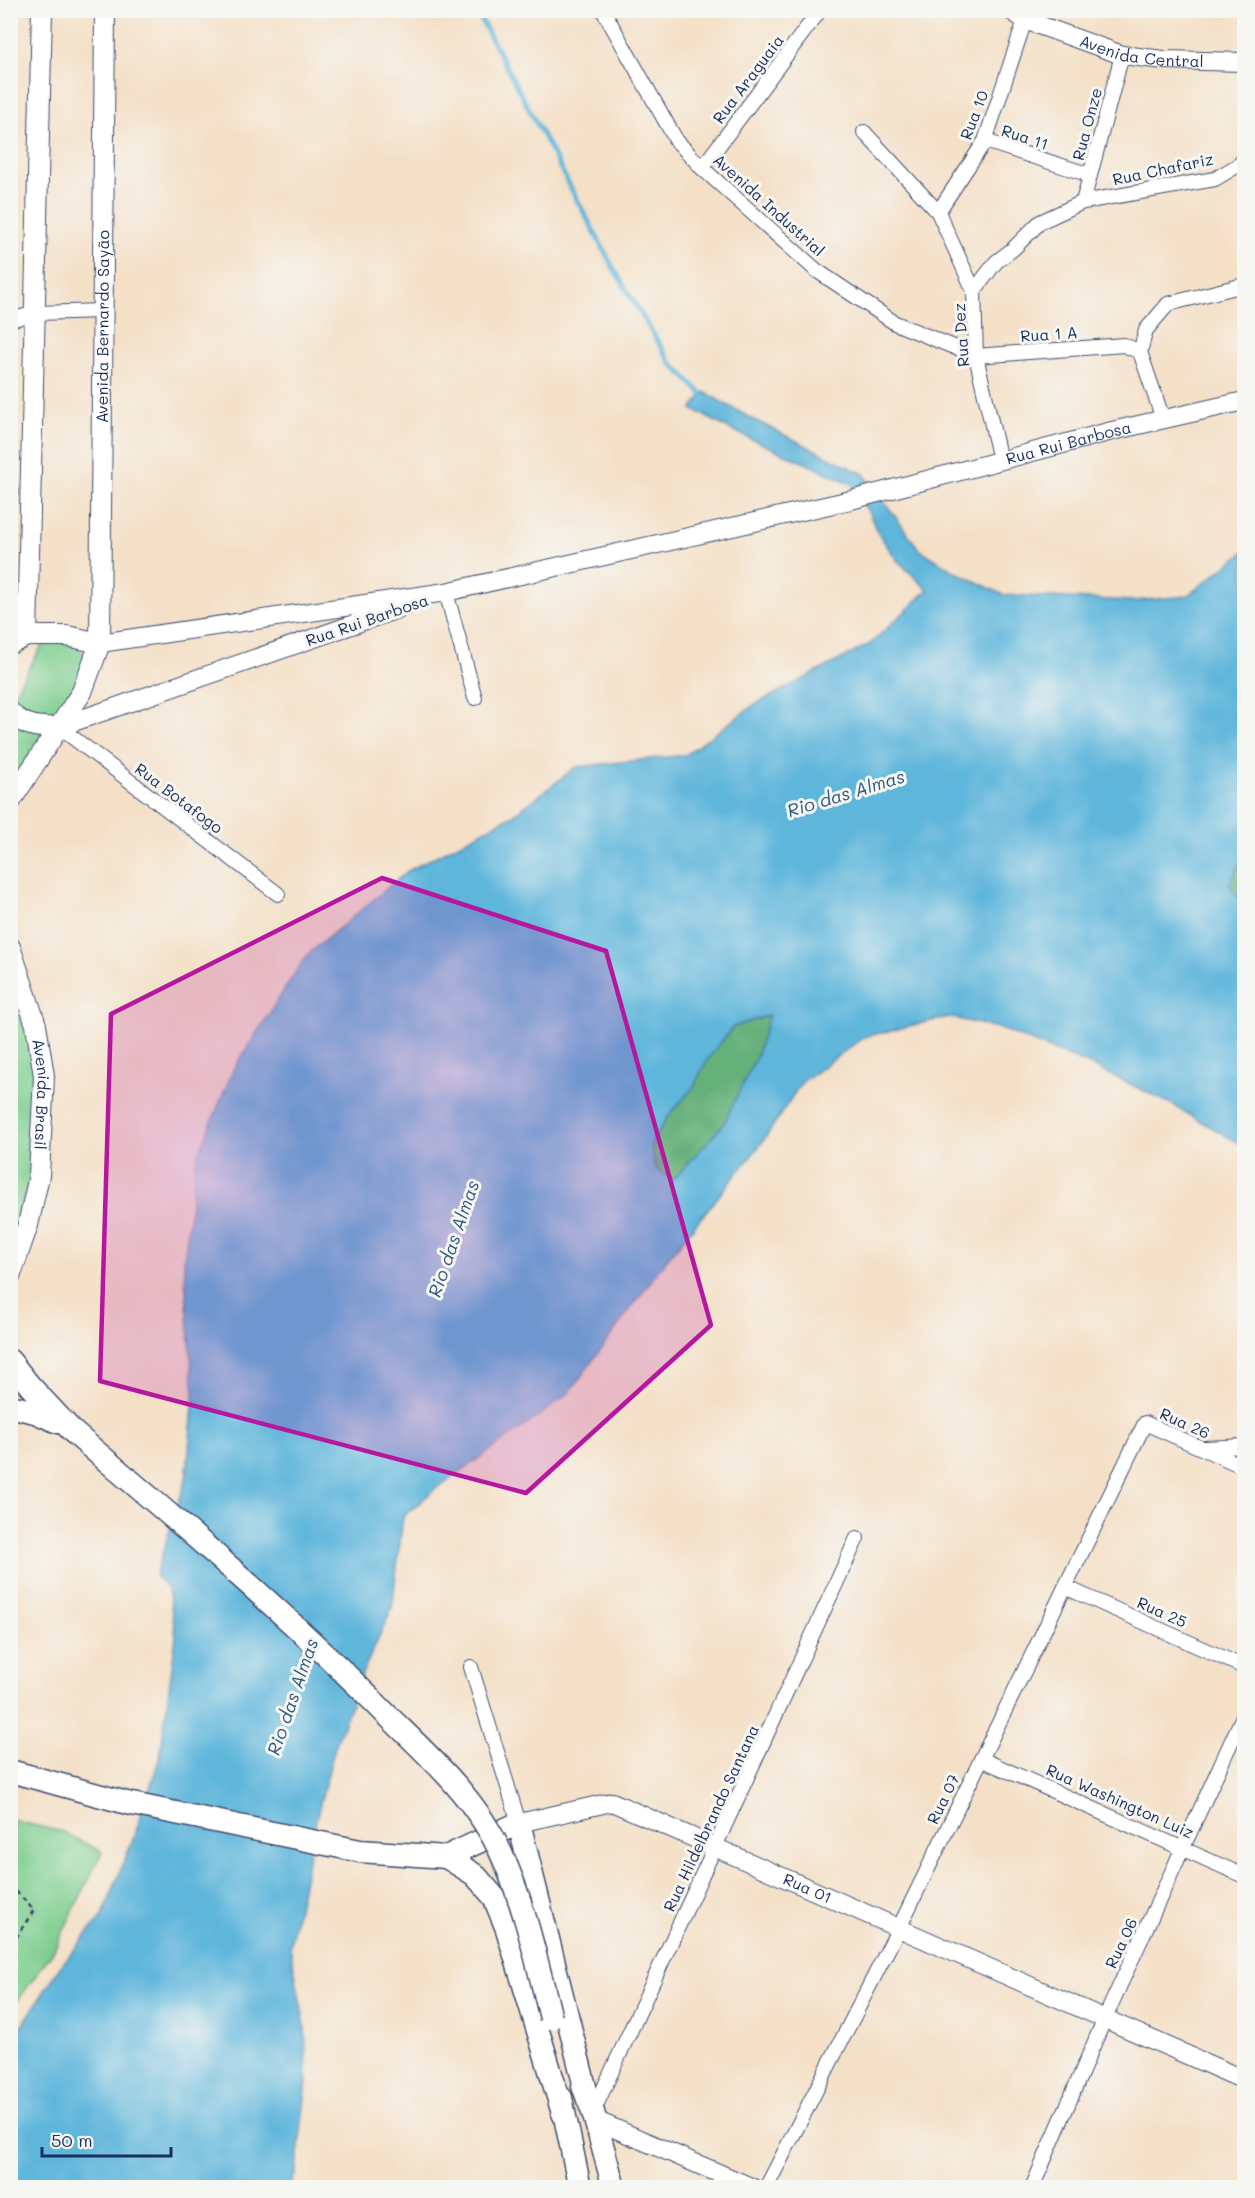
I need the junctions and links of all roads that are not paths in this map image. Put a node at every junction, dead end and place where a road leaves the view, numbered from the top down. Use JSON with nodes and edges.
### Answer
{"nodes":[{"id":1,"x":42,"y":10,"type":"edge"},
{"id":2,"x":105,"y":10,"type":"edge"},
{"id":3,"x":603,"y":10,"type":"edge"},
{"id":4,"x":820,"y":10,"type":"edge"},
{"id":5,"x":1023,"y":14,"type":"edge"},
{"id":6,"x":1122,"y":55,"type":"junction"},
{"id":7,"x":1245,"y":62,"type":"edge"},
{"id":8,"x":864,"y":132,"type":"dead end"},
{"id":9,"x":985,"y":141,"type":"junction"},
{"id":10,"x":1245,"y":159,"type":"edge"},
{"id":11,"x":702,"y":168,"type":"junction"},
{"id":12,"x":1090,"y":175,"type":"junction"},
{"id":13,"x":1083,"y":202,"type":"junction"},
{"id":14,"x":938,"y":213,"type":"junction"},
{"id":15,"x":1245,"y":285,"type":"edge"},
{"id":16,"x":974,"y":291,"type":"junction"},
{"id":17,"x":103,"y":311,"type":"junction"},
{"id":18,"x":36,"y":313,"type":"junction"},
{"id":19,"x":10,"y":320,"type":"edge"},
{"id":20,"x":1140,"y":352,"type":"junction"},
{"id":21,"x":976,"y":356,"type":"junction"},
{"id":22,"x":1245,"y":401,"type":"edge"},
{"id":23,"x":1163,"y":419,"type":"junction"},
{"id":24,"x":1000,"y":460,"type":"junction"},
{"id":25,"x":446,"y":592,"type":"junction"},
{"id":26,"x":19,"y":640,"type":"edge"},
{"id":27,"x":100,"y":643,"type":"junction"},
{"id":28,"x":475,"y":698,"type":"dead end"},
{"id":29,"x":10,"y":712,"type":"edge"},
{"id":30,"x":59,"y":727,"type":"junction"},
{"id":31,"x":10,"y":802,"type":"edge"},
{"id":32,"x":278,"y":894,"type":"dead end"},
{"id":33,"x":10,"y":946,"type":"edge"},
{"id":34,"x":10,"y":1277,"type":"edge"},
{"id":35,"x":10,"y":1361,"type":"edge"},
{"id":36,"x":10,"y":1406,"type":"edge"},
{"id":37,"x":1145,"y":1423,"type":"joint"},
{"id":38,"x":69,"y":1428,"type":"junction"},
{"id":39,"x":1245,"y":1446,"type":"edge"},
{"id":40,"x":1200,"y":1448,"type":"junction"},
{"id":41,"x":1245,"y":1467,"type":"edge"},
{"id":42,"x":857,"y":1538,"type":"dead end"},
{"id":43,"x":1065,"y":1587,"type":"junction"},
{"id":44,"x":471,"y":1667,"type":"dead end"},
{"id":45,"x":1245,"y":1667,"type":"edge"},
{"id":46,"x":1245,"y":1714,"type":"edge"},
{"id":47,"x":981,"y":1759,"type":"junction"},
{"id":48,"x":14,"y":1772,"type":"edge"},
{"id":49,"x":519,"y":1823,"type":"junction"},
{"id":50,"x":1183,"y":1847,"type":"junction"},
{"id":51,"x":716,"y":1848,"type":"junction"},
{"id":52,"x":446,"y":1857,"type":"junction"},
{"id":53,"x":1245,"y":1876,"type":"edge"},
{"id":54,"x":899,"y":1928,"type":"junction"},
{"id":55,"x":1105,"y":2018,"type":"junction"},
{"id":56,"x":553,"y":2021,"type":"junction"},
{"id":57,"x":1245,"y":2079,"type":"edge"},
{"id":58,"x":592,"y":2110,"type":"junction"},
{"id":59,"x":563,"y":2114,"type":"junction"},
{"id":60,"x":580,"y":2187,"type":"edge"},
{"id":61,"x":614,"y":2187,"type":"edge"},
{"id":62,"x":753,"y":2187,"type":"edge"},
{"id":63,"x":766,"y":2187,"type":"edge"},
{"id":64,"x":1032,"y":2187,"type":"edge"}],
"edges":[{"from":1,"to":18,"type":"main road"},
{"from":2,"to":17,"type":"main road","name":"Avenida Bernardo Sayão"},
{"from":3,"to":11,"type":"street","name":"Avenida Industrial"},
{"from":4,"to":11,"type":"street","name":"Rua Araguaia"},
{"from":5,"to":6,"type":"street","name":"Avenida Central"},
{"from":5,"to":9,"type":"street","name":"Rua 10"},
{"from":6,"to":7,"type":"street","name":"Avenida Central"},
{"from":6,"to":12,"type":"street","name":"Rua Onze"},
{"from":8,"to":14,"type":"street","name":"Rua Dez"},
{"from":9,"to":12,"type":"street","name":"Rua 11"},
{"from":9,"to":14,"type":"street","name":"Rua 10"},
{"from":10,"to":13,"type":"street","name":"Rua Chafariz"},
{"from":11,"to":21,"type":"street","name":"Avenida Industrial"},
{"from":12,"to":13,"type":"street","name":"Rua Onze"},
{"from":13,"to":16,"type":"street","name":"Rua Chafariz"},
{"from":14,"to":16,"type":"street","name":"Rua Dez"},
{"from":15,"to":20,"type":"street"},
{"from":16,"to":21,"type":"street","name":"Rua Dez"},
{"from":17,"to":18,"type":"street"},
{"from":17,"to":27,"type":"main road","name":"Avenida Bernardo Sayão"},
{"from":18,"to":19,"type":"street"},
{"from":18,"to":26,"type":"main road"},
{"from":20,"to":21,"type":"street","name":"Rua 1 A"},
{"from":20,"to":23,"type":"street"},
{"from":21,"to":24,"type":"street","name":"Rua Dez"},
{"from":22,"to":23,"type":"street","name":"Rua Rui Barbosa"},
{"from":23,"to":24,"type":"street","name":"Rua Rui Barbosa"},
{"from":24,"to":25,"type":"street","name":"Rua Rui Barbosa"},
{"from":25,"to":27,"type":"street","name":"Rua Rui Barbosa"},
{"from":25,"to":28,"type":"street"},
{"from":25,"to":30,"type":"street","name":"Rua Rui Barbosa"},
{"from":26,"to":27,"type":"main road"},
{"from":27,"to":30,"type":"main road","name":"Avenida Bernardo Sayão"},
{"from":29,"to":30,"type":"main road"},
{"from":30,"to":31,"type":"main road","name":"Avenida Bernardo Sayão"},
{"from":30,"to":32,"type":"street","name":"Rua Botafogo"},
{"from":33,"to":34,"type":"main road","name":"Avenida Brasil"},
{"from":35,"to":38,"type":"main road"},
{"from":36,"to":38,"type":"main road"},
{"from":37,"to":40,"type":"street","name":"Rua 26"},
{"from":37,"to":43,"type":"street","name":"Rua 07"},
{"from":38,"to":56,"type":"main road","bridge":true},
{"from":39,"to":40,"type":"street"},
{"from":40,"to":41,"type":"street","name":"Rua 26"},
{"from":42,"to":51,"type":"street","name":"Rua Hildelbrando Santana"},
{"from":43,"to":45,"type":"street","name":"Rua 25"},
{"from":43,"to":47,"type":"street","name":"Rua 07"},
{"from":44,"to":49,"type":"street"},
{"from":46,"to":50,"type":"street","name":"Rua 06"},
{"from":47,"to":50,"type":"street","name":"Rua Washington Luiz"},
{"from":47,"to":54,"type":"street","name":"Rua 07"},
{"from":48,"to":52,"type":"main road","name":"Rua 01"},
{"from":49,"to":51,"type":"street","name":"Rua 01"},
{"from":49,"to":52,"type":"main road","name":"Rua 01"},
{"from":49,"to":58,"type":"main road"},
{"from":50,"to":53,"type":"street","name":"Rua Washington Luiz"},
{"from":50,"to":55,"type":"street","name":"Rua 06"},
{"from":51,"to":54,"type":"street","name":"Rua 01"},
{"from":51,"to":58,"type":"street","name":"Rua Hildelbrando Santana"},
{"from":52,"to":59,"type":"main road"},
{"from":54,"to":55,"type":"street","name":"Rua 01"},
{"from":54,"to":63,"type":"street","name":"Rua 07"},
{"from":55,"to":57,"type":"street","name":"Rua 01"},
{"from":55,"to":64,"type":"street","name":"Rua 06"},
{"from":56,"to":58,"type":"main road"},
{"from":56,"to":59,"type":"main road"},
{"from":58,"to":61,"type":"main road"},
{"from":58,"to":62,"type":"street"},
{"from":59,"to":60,"type":"main road"}]}
